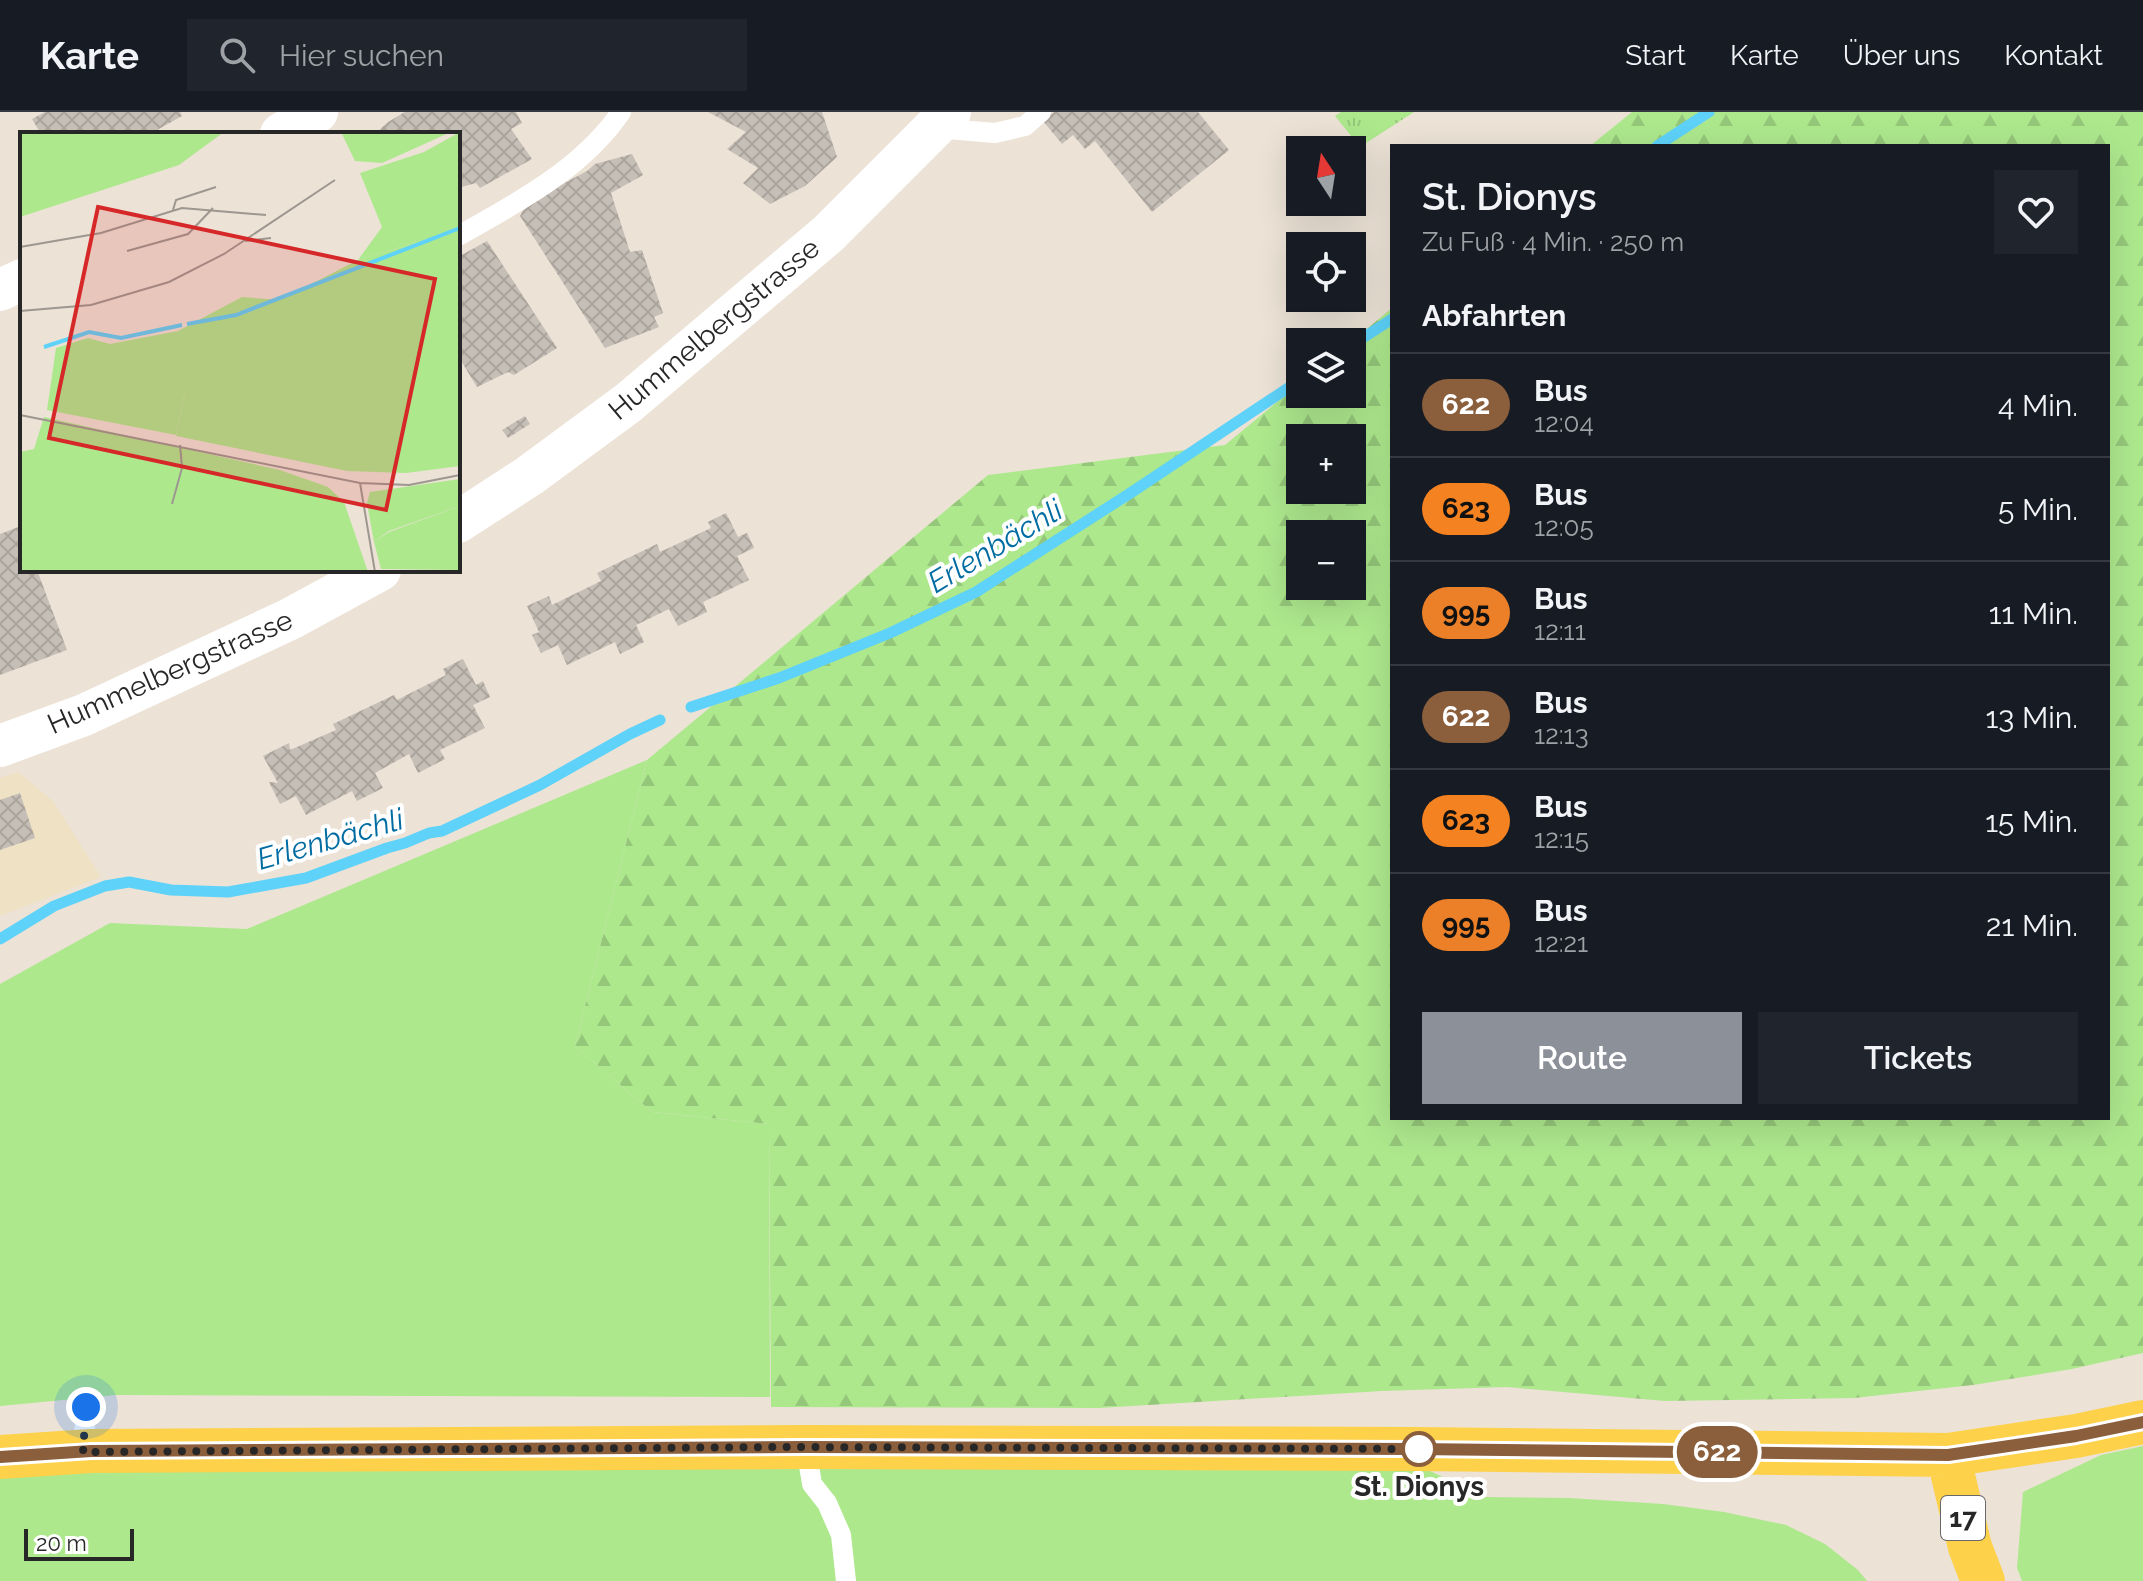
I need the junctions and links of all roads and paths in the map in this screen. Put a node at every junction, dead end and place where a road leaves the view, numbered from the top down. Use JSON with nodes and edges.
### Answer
{"nodes":[{"id":1,"x":317,"y":112,"type":"edge"},
{"id":2,"x":621,"y":112,"type":"edge"},
{"id":3,"x":1041,"y":112,"type":"edge"},
{"id":4,"x":943,"y":120,"type":"edge"},
{"id":5,"x":284,"y":132,"type":"edge"},
{"id":6,"x":460,"y":235,"type":"edge"},
{"id":7,"x":20,"y":281,"type":"edge"},
{"id":8,"x":0,"y":290,"type":"edge"},
{"id":9,"x":460,"y":521,"type":"edge"},
{"id":10,"x":376,"y":572,"type":"edge"},
{"id":11,"x":0,"y":746,"type":"edge"},
{"id":12,"x":86,"y":1407,"type":"dead end"},
{"id":13,"x":2143,"y":1422,"type":"edge"},
{"id":14,"x":806,"y":1447,"type":"junction"},
{"id":15,"x":83,"y":1452,"type":"junction"},
{"id":16,"x":1948,"y":1455,"type":"junction"},
{"id":17,"x":0,"y":1457,"type":"edge"},
{"id":18,"x":846,"y":1581,"type":"edge"},
{"id":19,"x":1983,"y":1581,"type":"edge"}],
"edges":[{"from":1,"to":5,"type":"street"},
{"from":2,"to":6,"type":"lane"},
{"from":3,"to":4,"type":"lane"},
{"from":4,"to":9,"type":"street","name":"Hummelbergstrasse"},
{"from":7,"to":8,"type":"street"},
{"from":10,"to":11,"type":"street","name":"Hummelbergstrasse"},
{"from":12,"to":15,"type":"lane"},
{"from":13,"to":16,"type":"main road"},
{"from":14,"to":15,"type":"main road"},
{"from":14,"to":16,"type":"main road"},
{"from":14,"to":18,"type":"lane"},
{"from":15,"to":17,"type":"main road"},
{"from":16,"to":19,"type":"main road","number":"17"}]}
